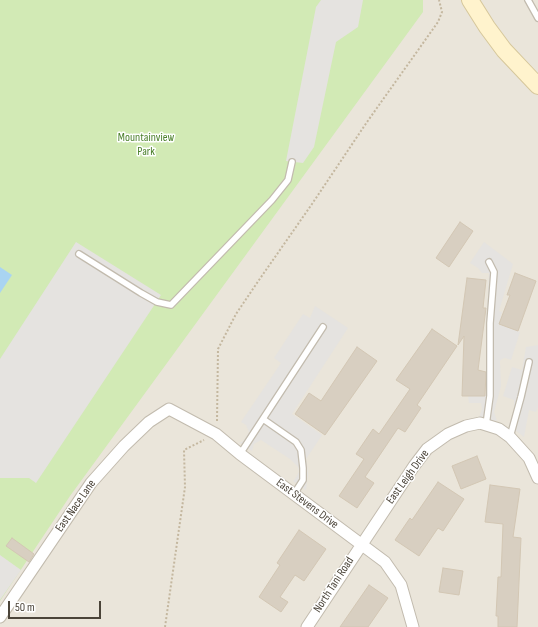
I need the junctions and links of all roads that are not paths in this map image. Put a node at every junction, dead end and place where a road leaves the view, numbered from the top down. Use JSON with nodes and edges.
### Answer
{"nodes":[{"id":1,"x":470,"y":0,"type":"edge"},
{"id":2,"x":528,"y":0,"type":"edge"},
{"id":3,"x":538,"y":18,"type":"edge"},
{"id":4,"x":538,"y":86,"type":"edge"},
{"id":5,"x":292,"y":162,"type":"dead end"},
{"id":6,"x":79,"y":254,"type":"dead end"},
{"id":7,"x":489,"y":262,"type":"dead end"},
{"id":8,"x":322,"y":327,"type":"dead end"},
{"id":9,"x":529,"y":362,"type":"dead end"},
{"id":10,"x":169,"y":409,"type":"joint"},
{"id":11,"x":263,"y":419,"type":"junction"},
{"id":12,"x":486,"y":425,"type":"junction"},
{"id":13,"x":510,"y":438,"type":"junction"},
{"id":14,"x":240,"y":454,"type":"junction"},
{"id":15,"x":538,"y":478,"type":"edge"},
{"id":16,"x":294,"y":494,"type":"junction"},
{"id":17,"x":362,"y":544,"type":"junction"},
{"id":18,"x":0,"y":618,"type":"edge"},
{"id":19,"x":307,"y":627,"type":"edge"},
{"id":20,"x":413,"y":627,"type":"edge"}],
"edges":[{"from":1,"to":4,"type":"main road"},
{"from":2,"to":3,"type":"lane"},
{"from":5,"to":6,"type":"lane"},
{"from":7,"to":12,"type":"lane"},
{"from":8,"to":11,"type":"lane"},
{"from":9,"to":13,"type":"lane"},
{"from":10,"to":14,"type":"street","name":"East Stevens Drive"},
{"from":10,"to":18,"type":"street","name":"East Nace Lane"},
{"from":11,"to":14,"type":"lane"},
{"from":11,"to":16,"type":"lane"},
{"from":12,"to":13,"type":"street","name":"East Leigh Drive"},
{"from":12,"to":17,"type":"street","name":"East Leigh Drive"},
{"from":13,"to":15,"type":"street","name":"East Leigh Drive"},
{"from":14,"to":16,"type":"street","name":"East Stevens Drive"},
{"from":16,"to":17,"type":"street","name":"East Stevens Drive"},
{"from":17,"to":19,"type":"street","name":"North Tani Road"},
{"from":17,"to":20,"type":"street","name":"East Stevens Drive"}]}
